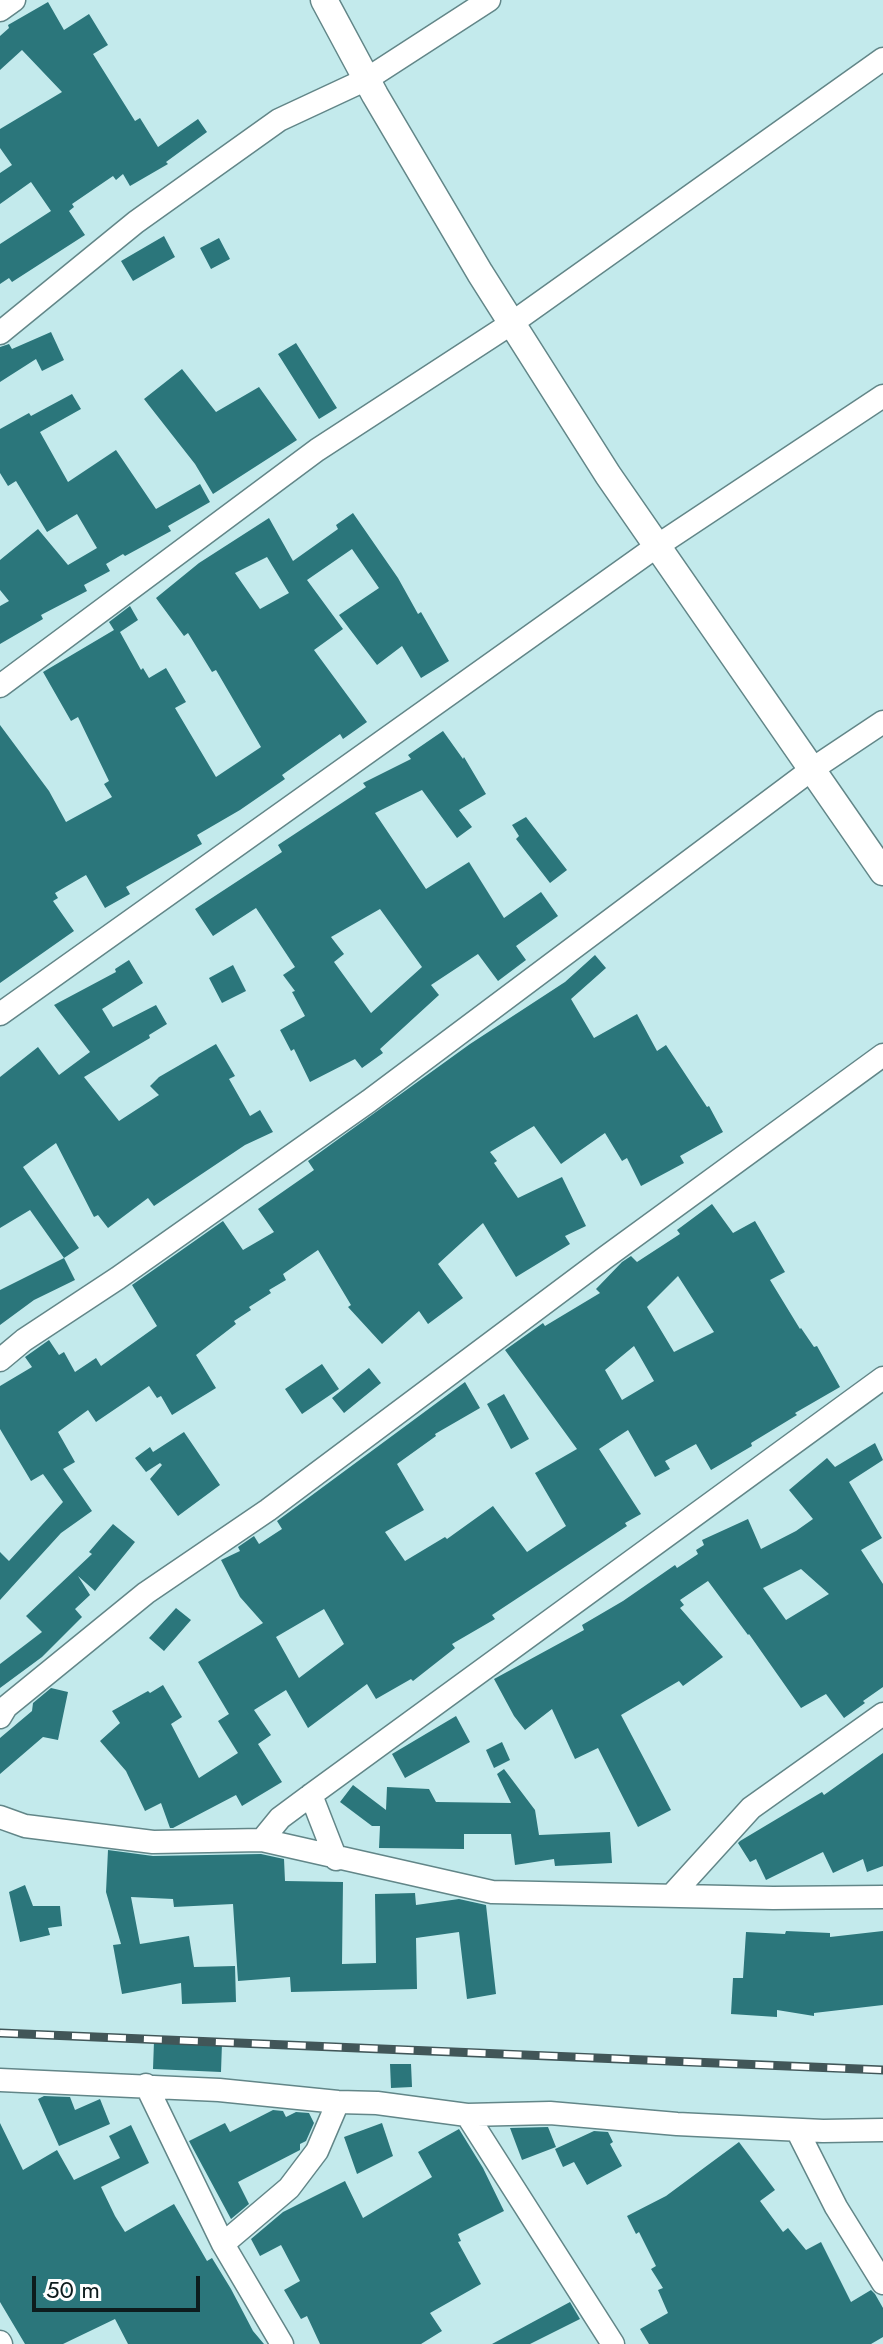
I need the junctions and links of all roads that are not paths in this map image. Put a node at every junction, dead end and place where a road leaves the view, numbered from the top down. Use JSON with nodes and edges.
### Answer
{"nodes":[{"id":1,"x":14,"y":0,"type":"edge"},
{"id":2,"x":324,"y":0,"type":"edge"},
{"id":3,"x":489,"y":0,"type":"edge"},
{"id":4,"x":0,"y":10,"type":"edge"},
{"id":5,"x":883,"y":59,"type":"edge"},
{"id":6,"x":367,"y":79,"type":"junction"},
{"id":7,"x":512,"y":323,"type":"junction"},
{"id":8,"x":0,"y":333,"type":"edge"},
{"id":9,"x":883,"y":396,"type":"edge"},
{"id":10,"x":657,"y":546,"type":"junction"},
{"id":11,"x":0,"y":686,"type":"edge"},
{"id":12,"x":883,"y":722,"type":"edge"},
{"id":13,"x":811,"y":770,"type":"junction"},
{"id":14,"x":883,"y":872,"type":"edge"},
{"id":15,"x":0,"y":1014,"type":"edge"},
{"id":16,"x":883,"y":1055,"type":"edge"},
{"id":17,"x":0,"y":1360,"type":"edge"},
{"id":18,"x":883,"y":1378,"type":"edge"},
{"id":19,"x":883,"y":1714,"type":"edge"},
{"id":20,"x":0,"y":1717,"type":"edge"},
{"id":21,"x":311,"y":1795,"type":"junction"},
{"id":22,"x":0,"y":1817,"type":"edge"},
{"id":23,"x":262,"y":1840,"type":"junction"},
{"id":24,"x":336,"y":1859,"type":"junction"},
{"id":25,"x":672,"y":1895,"type":"junction"},
{"id":26,"x":883,"y":1897,"type":"edge"},
{"id":27,"x":0,"y":2080,"type":"edge"},
{"id":28,"x":146,"y":2085,"type":"junction"},
{"id":29,"x":338,"y":2102,"type":"junction"},
{"id":30,"x":467,"y":2115,"type":"junction"},
{"id":31,"x":797,"y":2130,"type":"junction"},
{"id":32,"x":883,"y":2130,"type":"edge"},
{"id":33,"x":223,"y":2244,"type":"junction"},
{"id":34,"x":883,"y":2283,"type":"edge"},
{"id":35,"x":282,"y":2344,"type":"edge"},
{"id":36,"x":613,"y":2344,"type":"edge"}],
"edges":[{"from":1,"to":4,"type":"street"},
{"from":2,"to":6,"type":"street"},
{"from":3,"to":6,"type":"street"},
{"from":5,"to":7,"type":"street"},
{"from":6,"to":7,"type":"street"},
{"from":6,"to":8,"type":"street"},
{"from":7,"to":10,"type":"street"},
{"from":7,"to":11,"type":"street"},
{"from":9,"to":10,"type":"street"},
{"from":10,"to":13,"type":"street"},
{"from":10,"to":15,"type":"street"},
{"from":12,"to":13,"type":"street"},
{"from":13,"to":14,"type":"street"},
{"from":13,"to":17,"type":"street"},
{"from":16,"to":20,"type":"street"},
{"from":18,"to":21,"type":"street"},
{"from":19,"to":25,"type":"street"},
{"from":21,"to":23,"type":"street"},
{"from":21,"to":24,"type":"street"},
{"from":22,"to":23,"type":"street"},
{"from":23,"to":24,"type":"street"},
{"from":24,"to":25,"type":"street"},
{"from":25,"to":26,"type":"street"},
{"from":27,"to":28,"type":"street"},
{"from":28,"to":29,"type":"street"},
{"from":28,"to":33,"type":"street"},
{"from":29,"to":30,"type":"street"},
{"from":29,"to":33,"type":"street"},
{"from":30,"to":31,"type":"street"},
{"from":30,"to":36,"type":"street"},
{"from":31,"to":32,"type":"street"},
{"from":31,"to":34,"type":"street"},
{"from":33,"to":35,"type":"street"}]}
